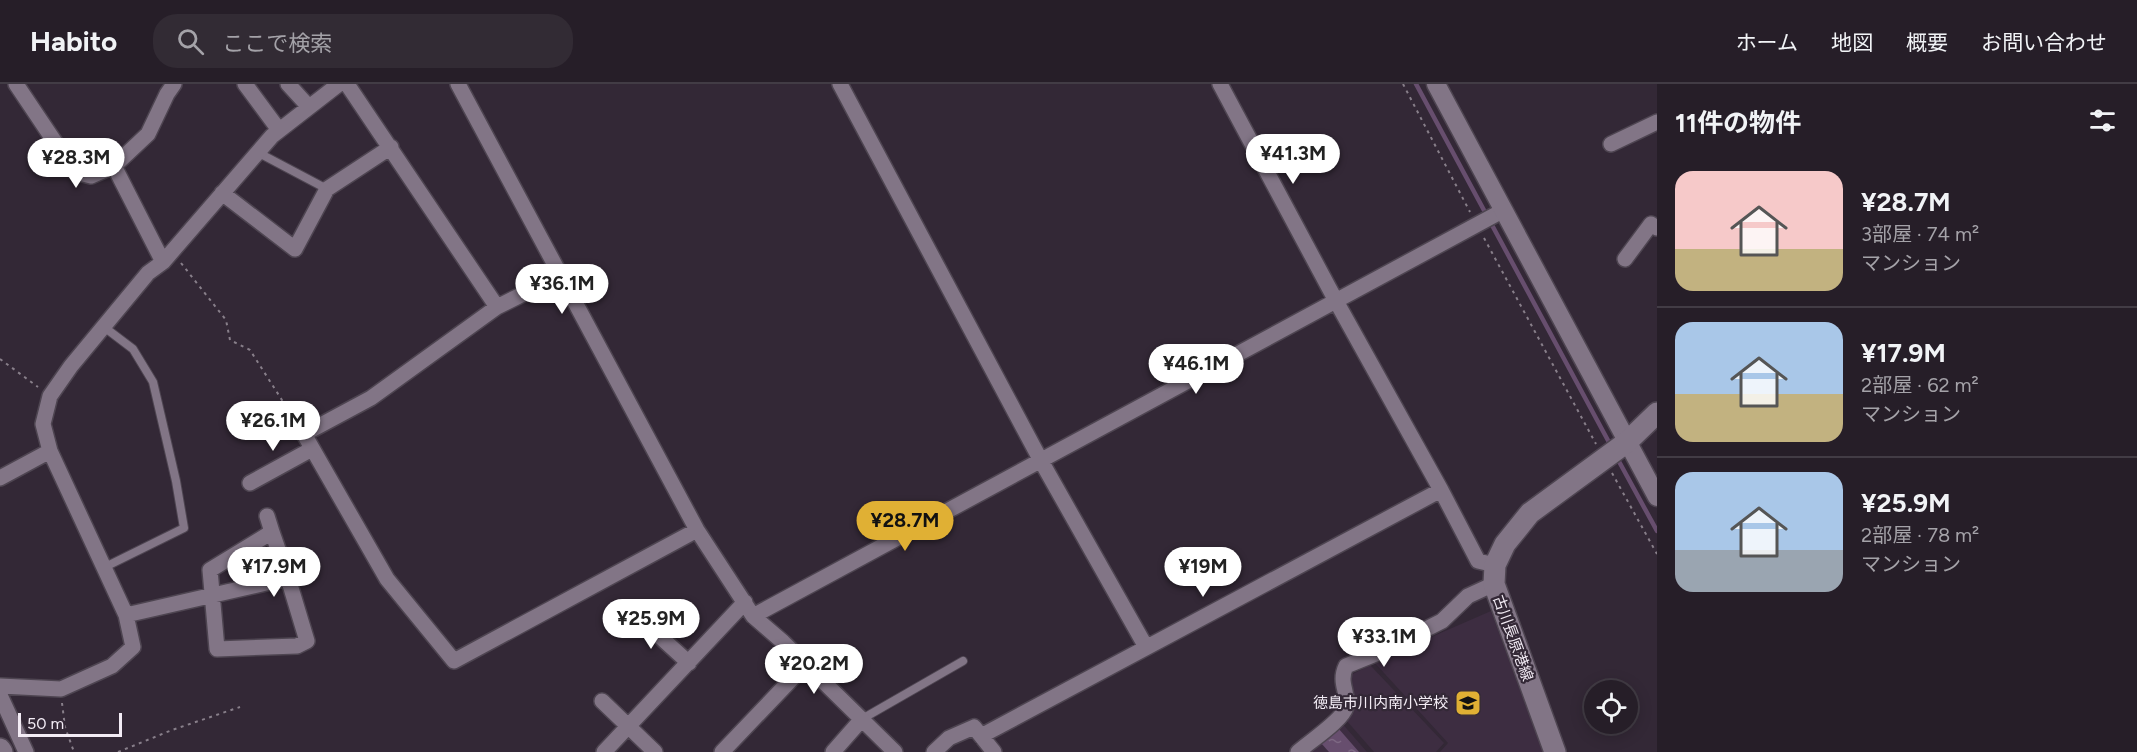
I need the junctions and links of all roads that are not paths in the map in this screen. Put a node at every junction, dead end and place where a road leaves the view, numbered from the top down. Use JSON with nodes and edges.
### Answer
{"nodes":[{"id":1,"x":16,"y":84,"type":"edge"},
{"id":2,"x":174,"y":84,"type":"edge"},
{"id":3,"x":245,"y":84,"type":"edge"},
{"id":4,"x":288,"y":84,"type":"edge"},
{"id":5,"x":339,"y":84,"type":"edge"},
{"id":6,"x":347,"y":84,"type":"edge"},
{"id":7,"x":458,"y":84,"type":"edge"},
{"id":8,"x":840,"y":84,"type":"edge"},
{"id":9,"x":1220,"y":84,"type":"edge"},
{"id":10,"x":1436,"y":84,"type":"edge"},
{"id":11,"x":309,"y":107,"type":"junction"},
{"id":12,"x":1657,"y":122,"type":"edge"},
{"id":13,"x":279,"y":130,"type":"junction"},
{"id":14,"x":1611,"y":144,"type":"dead end"},
{"id":15,"x":391,"y":147,"type":"junction"},
{"id":16,"x":257,"y":152,"type":"junction"},
{"id":17,"x":114,"y":166,"type":"junction"},
{"id":18,"x":327,"y":189,"type":"junction"},
{"id":19,"x":222,"y":193,"type":"junction"},
{"id":20,"x":1500,"y":212,"type":"junction"},
{"id":21,"x":1657,"y":228,"type":"edge"},
{"id":22,"x":167,"y":256,"type":"junction"},
{"id":23,"x":1625,"y":259,"type":"dead end"},
{"id":24,"x":559,"y":276,"type":"junction"},
{"id":25,"x":1336,"y":301,"type":"junction"},
{"id":26,"x":497,"y":307,"type":"junction"},
{"id":27,"x":104,"y":327,"type":"junction"},
{"id":28,"x":1657,"y":413,"type":"edge"},
{"id":29,"x":312,"y":449,"type":"junction"},
{"id":30,"x":50,"y":451,"type":"junction"},
{"id":31,"x":1615,"y":451,"type":"junction"},
{"id":32,"x":1040,"y":459,"type":"junction"},
{"id":33,"x":0,"y":478,"type":"edge"},
{"id":34,"x":250,"y":483,"type":"dead end"},
{"id":35,"x":1441,"y":490,"type":"junction"},
{"id":36,"x":1657,"y":497,"type":"edge"},
{"id":37,"x":267,"y":516,"type":"dead end"},
{"id":38,"x":697,"y":530,"type":"junction"},
{"id":39,"x":272,"y":532,"type":"junction"},
{"id":40,"x":103,"y":568,"type":"junction"},
{"id":41,"x":1494,"y":574,"type":"junction"},
{"id":42,"x":288,"y":578,"type":"junction"},
{"id":43,"x":211,"y":595,"type":"junction"},
{"id":44,"x":745,"y":602,"type":"junction"},
{"id":45,"x":634,"y":613,"type":"dead end"},
{"id":46,"x":126,"y":615,"type":"junction"},
{"id":47,"x":753,"y":616,"type":"junction"},
{"id":48,"x":1146,"y":647,"type":"junction"},
{"id":49,"x":963,"y":662,"type":"dead end"},
{"id":50,"x":689,"y":663,"type":"junction"},
{"id":51,"x":806,"y":664,"type":"junction"},
{"id":52,"x":0,"y":686,"type":"edge"},
{"id":53,"x":0,"y":695,"type":"edge"},
{"id":54,"x":602,"y":700,"type":"dead end"},
{"id":55,"x":862,"y":719,"type":"junction"},
{"id":56,"x":628,"y":727,"type":"junction"},
{"id":57,"x":981,"y":736,"type":"junction"},
{"id":58,"x":27,"y":752,"type":"edge"},
{"id":59,"x":604,"y":752,"type":"edge"},
{"id":60,"x":655,"y":752,"type":"edge"},
{"id":61,"x":722,"y":752,"type":"edge"},
{"id":62,"x":833,"y":752,"type":"edge"},
{"id":63,"x":895,"y":752,"type":"edge"},
{"id":64,"x":934,"y":752,"type":"edge"},
{"id":65,"x":994,"y":752,"type":"edge"},
{"id":66,"x":1298,"y":752,"type":"edge"},
{"id":67,"x":1555,"y":752,"type":"edge"}],
"edges":[{"from":1,"to":17,"type":"street"},
{"from":2,"to":17,"type":"street"},
{"from":3,"to":13,"type":"street"},
{"from":4,"to":11,"type":"street"},
{"from":5,"to":11,"type":"street"},
{"from":6,"to":15,"type":"street"},
{"from":7,"to":24,"type":"street"},
{"from":8,"to":32,"type":"street"},
{"from":9,"to":25,"type":"street"},
{"from":10,"to":20,"type":"street"},
{"from":11,"to":13,"type":"street"},
{"from":12,"to":14,"type":"street"},
{"from":13,"to":16,"type":"street"},
{"from":15,"to":18,"type":"street"},
{"from":15,"to":26,"type":"street"},
{"from":16,"to":18,"type":"lane"},
{"from":16,"to":19,"type":"street"},
{"from":17,"to":22,"type":"street"},
{"from":18,"to":19,"type":"street"},
{"from":19,"to":22,"type":"street"},
{"from":20,"to":25,"type":"street"},
{"from":20,"to":31,"type":"street"},
{"from":21,"to":23,"type":"street"},
{"from":22,"to":27,"type":"street"},
{"from":24,"to":26,"type":"street"},
{"from":24,"to":38,"type":"street"},
{"from":25,"to":32,"type":"street"},
{"from":25,"to":35,"type":"street"},
{"from":26,"to":29,"type":"street"},
{"from":27,"to":30,"type":"street"},
{"from":27,"to":40,"type":"lane"},
{"from":28,"to":31,"type":"main road"},
{"from":29,"to":34,"type":"street"},
{"from":29,"to":38,"type":"street"},
{"from":30,"to":33,"type":"street"},
{"from":30,"to":40,"type":"street"},
{"from":31,"to":36,"type":"street"},
{"from":31,"to":41,"type":"main road"},
{"from":32,"to":47,"type":"street"},
{"from":32,"to":48,"type":"street"},
{"from":35,"to":41,"type":"street"},
{"from":35,"to":48,"type":"street"},
{"from":37,"to":39,"type":"street"},
{"from":38,"to":44,"type":"street"},
{"from":39,"to":42,"type":"street"},
{"from":39,"to":43,"type":"street"},
{"from":40,"to":46,"type":"street"},
{"from":41,"to":66,"type":"street"},
{"from":41,"to":67,"type":"main road","name":"古川長原港線"},
{"from":42,"to":43,"type":"street"},
{"from":42,"to":43,"type":"street"},
{"from":43,"to":46,"type":"street"},
{"from":44,"to":47,"type":"street"},
{"from":44,"to":50,"type":"street"},
{"from":45,"to":50,"type":"street"},
{"from":46,"to":52,"type":"street"},
{"from":47,"to":51,"type":"street"},
{"from":48,"to":57,"type":"street"},
{"from":49,"to":55,"type":"lane"},
{"from":50,"to":56,"type":"street"},
{"from":51,"to":55,"type":"street"},
{"from":51,"to":61,"type":"street"},
{"from":53,"to":58,"type":"street"},
{"from":54,"to":56,"type":"street"},
{"from":55,"to":62,"type":"street"},
{"from":55,"to":63,"type":"street"},
{"from":56,"to":59,"type":"street"},
{"from":56,"to":60,"type":"street"},
{"from":57,"to":64,"type":"street"},
{"from":57,"to":65,"type":"street"}]}
